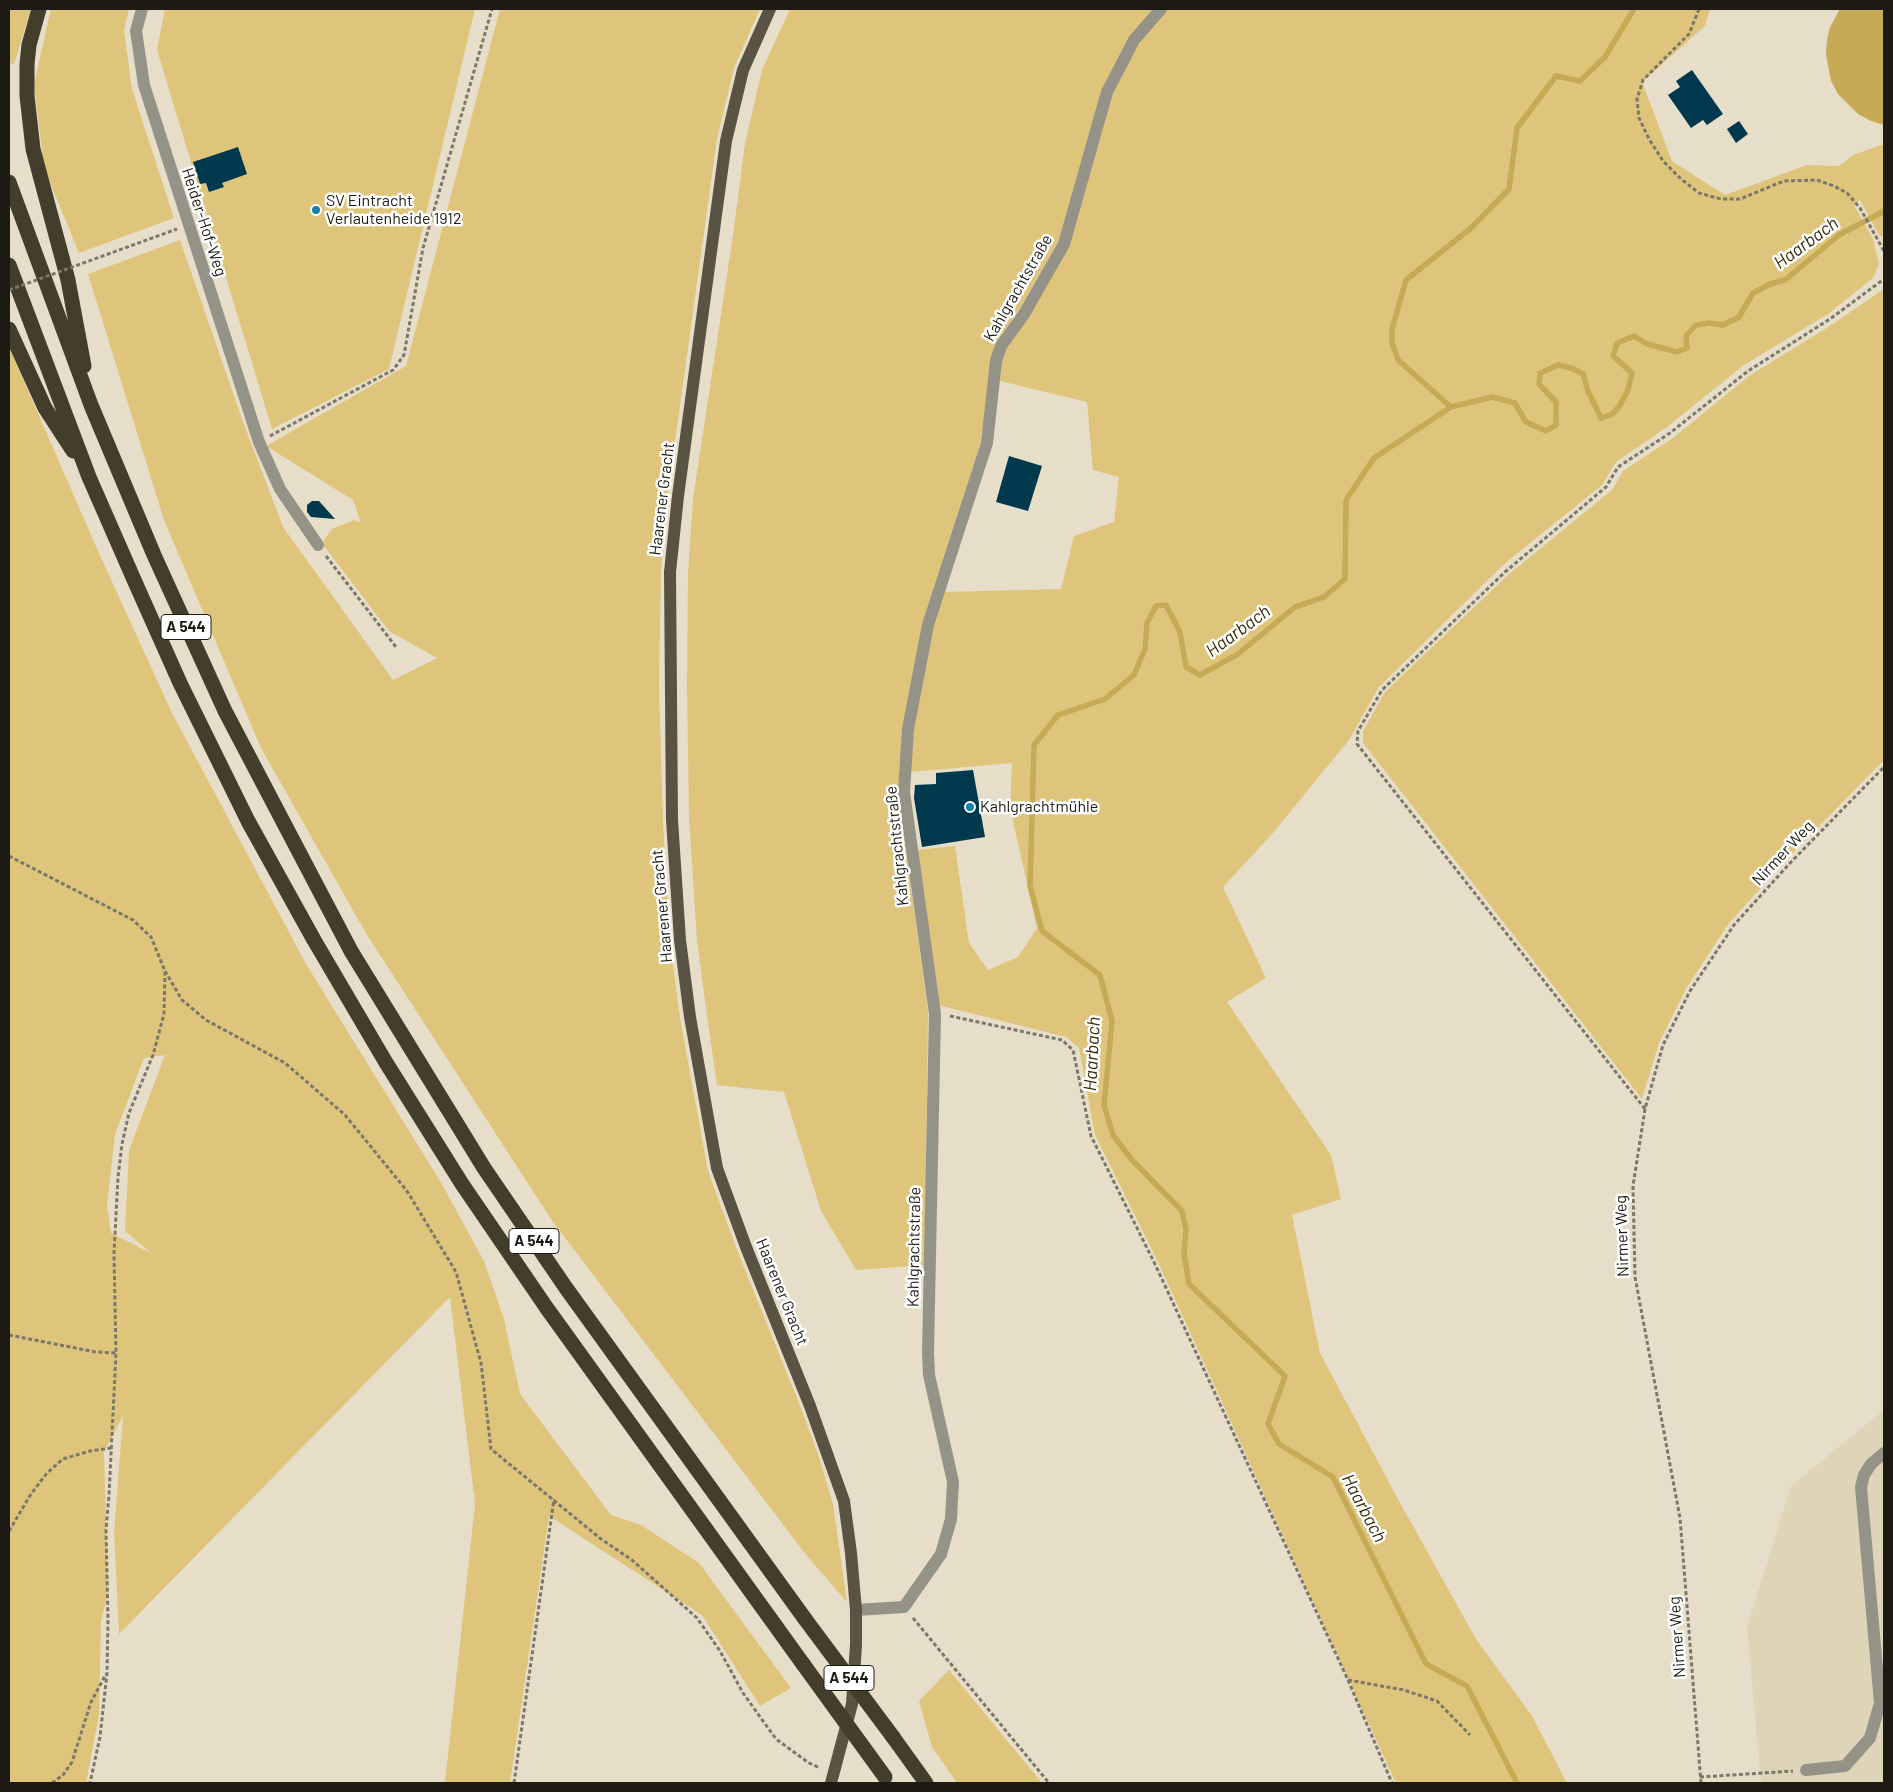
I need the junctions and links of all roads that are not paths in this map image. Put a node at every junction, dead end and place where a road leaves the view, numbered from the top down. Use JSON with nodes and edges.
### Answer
{"nodes":[{"id":1,"x":39,"y":9,"type":"edge"},
{"id":2,"x":142,"y":9,"type":"edge"},
{"id":3,"x":770,"y":9,"type":"edge"},
{"id":4,"x":1161,"y":9,"type":"edge"},
{"id":5,"x":9,"y":182,"type":"edge"},
{"id":6,"x":9,"y":266,"type":"edge"},
{"id":7,"x":9,"y":329,"type":"edge"},
{"id":8,"x":91,"y":405,"type":"junction"},
{"id":9,"x":89,"y":477,"type":"junction"},
{"id":10,"x":318,"y":545,"type":"road end"},
{"id":11,"x":1884,"y":1453,"type":"edge"},
{"id":12,"x":856,"y":1610,"type":"junction"},
{"id":13,"x":1806,"y":1770,"type":"road end"},
{"id":14,"x":833,"y":1779,"type":"edge"},
{"id":15,"x":887,"y":1780,"type":"edge"},
{"id":16,"x":926,"y":1783,"type":"edge"}],
"edges":[{"from":1,"to":8,"type":"highway"},
{"from":2,"to":10,"type":"street","name":"Heider-Hof-Weg"},
{"from":3,"to":12,"type":"main road","name":"Haarener Gracht"},
{"from":4,"to":12,"type":"street","name":"Kahlgrachtstraße"},
{"from":5,"to":8,"type":"highway","number":"A 544"},
{"from":6,"to":9,"type":"highway","number":"A 544"},
{"from":7,"to":9,"type":"highway"},
{"from":8,"to":16,"type":"highway","number":"A 544","bridge":true},
{"from":9,"to":15,"type":"highway","number":"A 544","bridge":true},
{"from":11,"to":13,"type":"street"},
{"from":12,"to":14,"type":"main road","name":"Haarener Gracht"}]}
